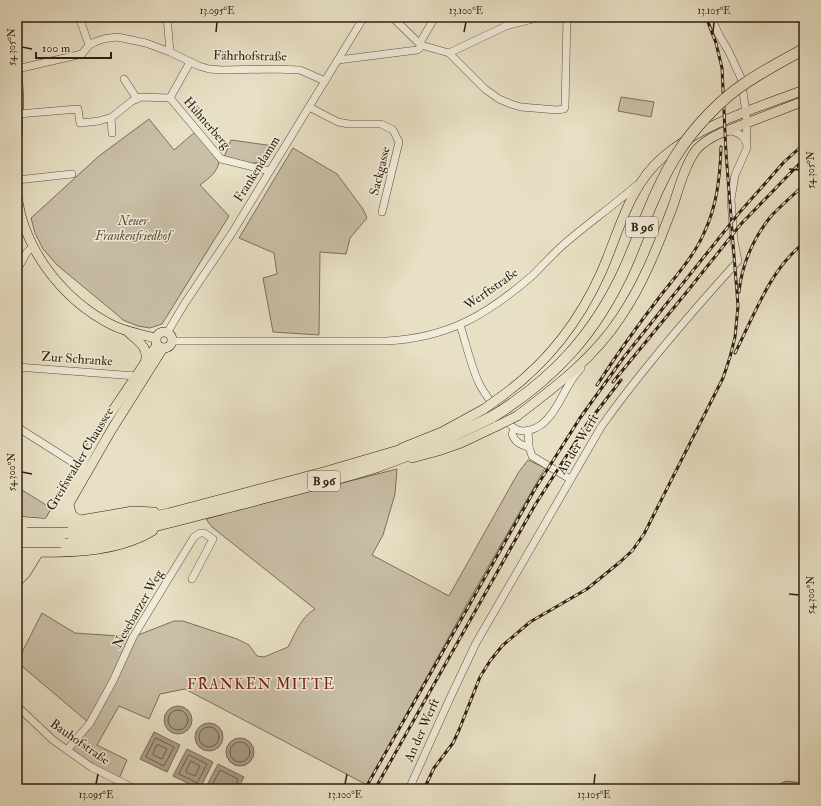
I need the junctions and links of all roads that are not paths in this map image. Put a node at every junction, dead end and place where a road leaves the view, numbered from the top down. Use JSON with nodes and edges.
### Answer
{"nodes":[{"id":1,"x":79,"y":17,"type":"edge"},
{"id":2,"x":166,"y":17,"type":"edge"},
{"id":3,"x":364,"y":17,"type":"edge"},
{"id":4,"x":392,"y":17,"type":"edge"},
{"id":5,"x":435,"y":17,"type":"edge"},
{"id":6,"x":506,"y":17,"type":"edge"},
{"id":7,"x":541,"y":17,"type":"edge"},
{"id":8,"x":567,"y":17,"type":"edge"},
{"id":9,"x":711,"y":17,"type":"edge"},
{"id":10,"x":506,"y":26,"type":"junction"},
{"id":11,"x":89,"y":45,"type":"junction"},
{"id":12,"x":421,"y":45,"type":"junction"},
{"id":13,"x":804,"y":49,"type":"edge"},
{"id":14,"x":170,"y":52,"type":"junction"},
{"id":15,"x":449,"y":53,"type":"junction"},
{"id":16,"x":338,"y":60,"type":"junction"},
{"id":17,"x":190,"y":62,"type":"junction"},
{"id":18,"x":17,"y":68,"type":"edge"},
{"id":19,"x":124,"y":79,"type":"dead end"},
{"id":20,"x":324,"y":81,"type":"junction"},
{"id":21,"x":804,"y":90,"type":"edge"},
{"id":22,"x":170,"y":98,"type":"junction"},
{"id":23,"x":137,"y":99,"type":"junction"},
{"id":24,"x":18,"y":100,"type":"edge"},
{"id":25,"x":804,"y":101,"type":"edge"},
{"id":26,"x":309,"y":107,"type":"junction"},
{"id":27,"x":746,"y":113,"type":"junction"},
{"id":28,"x":18,"y":114,"type":"junction"},
{"id":29,"x":111,"y":118,"type":"junction"},
{"id":30,"x":747,"y":123,"type":"junction"},
{"id":31,"x":727,"y":131,"type":"junction"},
{"id":32,"x":112,"y":133,"type":"dead end"},
{"id":33,"x":17,"y":137,"type":"edge"},
{"id":34,"x":747,"y":148,"type":"junction"},
{"id":35,"x":269,"y":171,"type":"junction"},
{"id":36,"x":72,"y":174,"type":"dead end"},
{"id":37,"x":17,"y":180,"type":"edge"},
{"id":38,"x":640,"y":183,"type":"junction"},
{"id":39,"x":17,"y":194,"type":"edge"},
{"id":40,"x":382,"y":212,"type":"dead end"},
{"id":41,"x":33,"y":247,"type":"junction"},
{"id":42,"x":17,"y":270,"type":"edge"},
{"id":43,"x":460,"y":325,"type":"junction"},
{"id":44,"x":124,"y":330,"type":"junction"},
{"id":45,"x":170,"y":337,"type":"junction"},
{"id":46,"x":159,"y":344,"type":"junction"},
{"id":47,"x":587,"y":359,"type":"junction"},
{"id":48,"x":144,"y":365,"type":"junction"},
{"id":49,"x":17,"y":367,"type":"edge"},
{"id":50,"x":136,"y":376,"type":"junction"},
{"id":51,"x":495,"y":422,"type":"junction"},
{"id":52,"x":17,"y":427,"type":"edge"},
{"id":53,"x":514,"y":429,"type":"junction"},
{"id":54,"x":528,"y":430,"type":"junction"},
{"id":55,"x":457,"y":434,"type":"junction"},
{"id":56,"x":529,"y":447,"type":"junction"},
{"id":57,"x":394,"y":451,"type":"junction"},
{"id":58,"x":80,"y":467,"type":"junction"},
{"id":59,"x":375,"y":467,"type":"junction"},
{"id":60,"x":570,"y":479,"type":"junction"},
{"id":61,"x":68,"y":505,"type":"junction"},
{"id":62,"x":169,"y":514,"type":"junction"},
{"id":63,"x":79,"y":521,"type":"junction"},
{"id":64,"x":17,"y":522,"type":"edge"},
{"id":65,"x":52,"y":524,"type":"junction"},
{"id":66,"x":161,"y":524,"type":"junction"},
{"id":67,"x":20,"y":540,"type":"edge"},
{"id":68,"x":34,"y":552,"type":"junction"},
{"id":69,"x":18,"y":564,"type":"edge"},
{"id":70,"x":192,"y":579,"type":"dead end"},
{"id":71,"x":17,"y":582,"type":"edge"},
{"id":72,"x":17,"y":706,"type":"edge"},
{"id":73,"x":67,"y":750,"type":"junction"},
{"id":74,"x":135,"y":789,"type":"edge"},
{"id":75,"x":409,"y":789,"type":"edge"}],
"edges":[{"from":1,"to":11,"type":"street"},
{"from":2,"to":14,"type":"street"},
{"from":3,"to":16,"type":"street","name":"Frankendamm"},
{"from":4,"to":12,"type":"street"},
{"from":5,"to":12,"type":"street"},
{"from":6,"to":10,"type":"street"},
{"from":7,"to":10,"type":"street"},
{"from":8,"to":15,"type":"street"},
{"from":9,"to":27,"type":"street","name":"An der Werft"},
{"from":10,"to":15,"type":"street"},
{"from":11,"to":14,"type":"street","name":"Fährhofstraße"},
{"from":11,"to":18,"type":"street","name":"Fährhofstraße"},
{"from":12,"to":15,"type":"street"},
{"from":12,"to":16,"type":"street"},
{"from":13,"to":51,"type":"highway","number":"B 96","bridge":true},
{"from":14,"to":17,"type":"street","name":"Fährhofstraße"},
{"from":16,"to":20,"type":"street","name":"Frankendamm"},
{"from":17,"to":20,"type":"street","name":"Fährhofstraße"},
{"from":17,"to":22,"type":"street","name":"Hühnerberg"},
{"from":18,"to":24,"type":"main road"},
{"from":19,"to":23,"type":"street"},
{"from":20,"to":26,"type":"street","name":"Frankendamm"},
{"from":21,"to":27,"type":"main road","name":"Werftstraße"},
{"from":22,"to":23,"type":"street"},
{"from":22,"to":35,"type":"street","name":"Hühnerberg"},
{"from":23,"to":29,"type":"street"},
{"from":24,"to":28,"type":"main road"},
{"from":25,"to":30,"type":"main road"},
{"from":26,"to":35,"type":"street","name":"Frankendamm"},
{"from":26,"to":40,"type":"street","name":"Sackgasse"},
{"from":27,"to":30,"type":"street","name":"An der Werft"},
{"from":27,"to":38,"type":"main road","name":"Werftstraße"},
{"from":28,"to":29,"type":"street"},
{"from":28,"to":33,"type":"main road"},
{"from":29,"to":32,"type":"street"},
{"from":30,"to":31,"type":"main road"},
{"from":30,"to":34,"type":"street","name":"An der Werft"},
{"from":31,"to":34,"type":"street"},
{"from":31,"to":47,"type":"main road"},
{"from":34,"to":60,"type":"street","name":"An der Werft"},
{"from":35,"to":45,"type":"street","name":"Frankendamm"},
{"from":36,"to":37,"type":"street"},
{"from":38,"to":43,"type":"street","name":"Werftstraße"},
{"from":38,"to":57,"type":"main road","bridge":true},
{"from":39,"to":41,"type":"main road"},
{"from":41,"to":42,"type":"street"},
{"from":41,"to":44,"type":"main road"},
{"from":43,"to":45,"type":"street","name":"Werftstraße"},
{"from":43,"to":53,"type":"street"},
{"from":44,"to":46,"type":"main road"},
{"from":44,"to":48,"type":"main road"},
{"from":45,"to":46,"type":"main road"},
{"from":45,"to":46,"type":"main road"},
{"from":46,"to":48,"type":"main road","name":"Greifswalder Chaussee"},
{"from":46,"to":61,"type":"main road","name":"Greifswalder Chaussee"},
{"from":47,"to":51,"type":"main road","bridge":true},
{"from":47,"to":54,"type":"street"},
{"from":48,"to":50,"type":"main road","name":"Greifswalder Chaussee"},
{"from":49,"to":50,"type":"street","name":"Zur Schranke"},
{"from":50,"to":58,"type":"main road","name":"Greifswalder Chaussee"},
{"from":51,"to":55,"type":"highway","number":"B 96"},
{"from":51,"to":59,"type":"main road"},
{"from":52,"to":58,"type":"street"},
{"from":53,"to":54,"type":"street"},
{"from":53,"to":56,"type":"street"},
{"from":54,"to":56,"type":"street"},
{"from":55,"to":57,"type":"highway","number":"B 96"},
{"from":55,"to":59,"type":"highway","number":"B 96"},
{"from":56,"to":60,"type":"street"},
{"from":57,"to":62,"type":"highway","number":"B 96"},
{"from":58,"to":65,"type":"main road","name":"Greifswalder Chaussee"},
{"from":59,"to":66,"type":"highway","number":"B 96"},
{"from":60,"to":75,"type":"street","name":"An der Werft"},
{"from":61,"to":63,"type":"highway"},
{"from":61,"to":65,"type":"main road","name":"Greifswalder Chaussee"},
{"from":62,"to":63,"type":"highway"},
{"from":62,"to":67,"type":"highway","number":"B 96","bridge":true},
{"from":63,"to":65,"type":"highway"},
{"from":64,"to":65,"type":"highway"},
{"from":65,"to":68,"type":"main road","name":"Greifswalder Chaussee"},
{"from":66,"to":67,"type":"highway","number":"B 96","bridge":true},
{"from":66,"to":68,"type":"highway"},
{"from":67,"to":68,"type":"highway"},
{"from":68,"to":69,"type":"main road","name":"Greifswalder Chaussee"},
{"from":68,"to":71,"type":"main road","name":"Greifswalder Chaussee"},
{"from":70,"to":73,"type":"street","name":"Nesebanzer Weg"},
{"from":72,"to":73,"type":"street","name":"Bauhofstraße"},
{"from":73,"to":74,"type":"street","name":"Bauhofstraße"}]}
